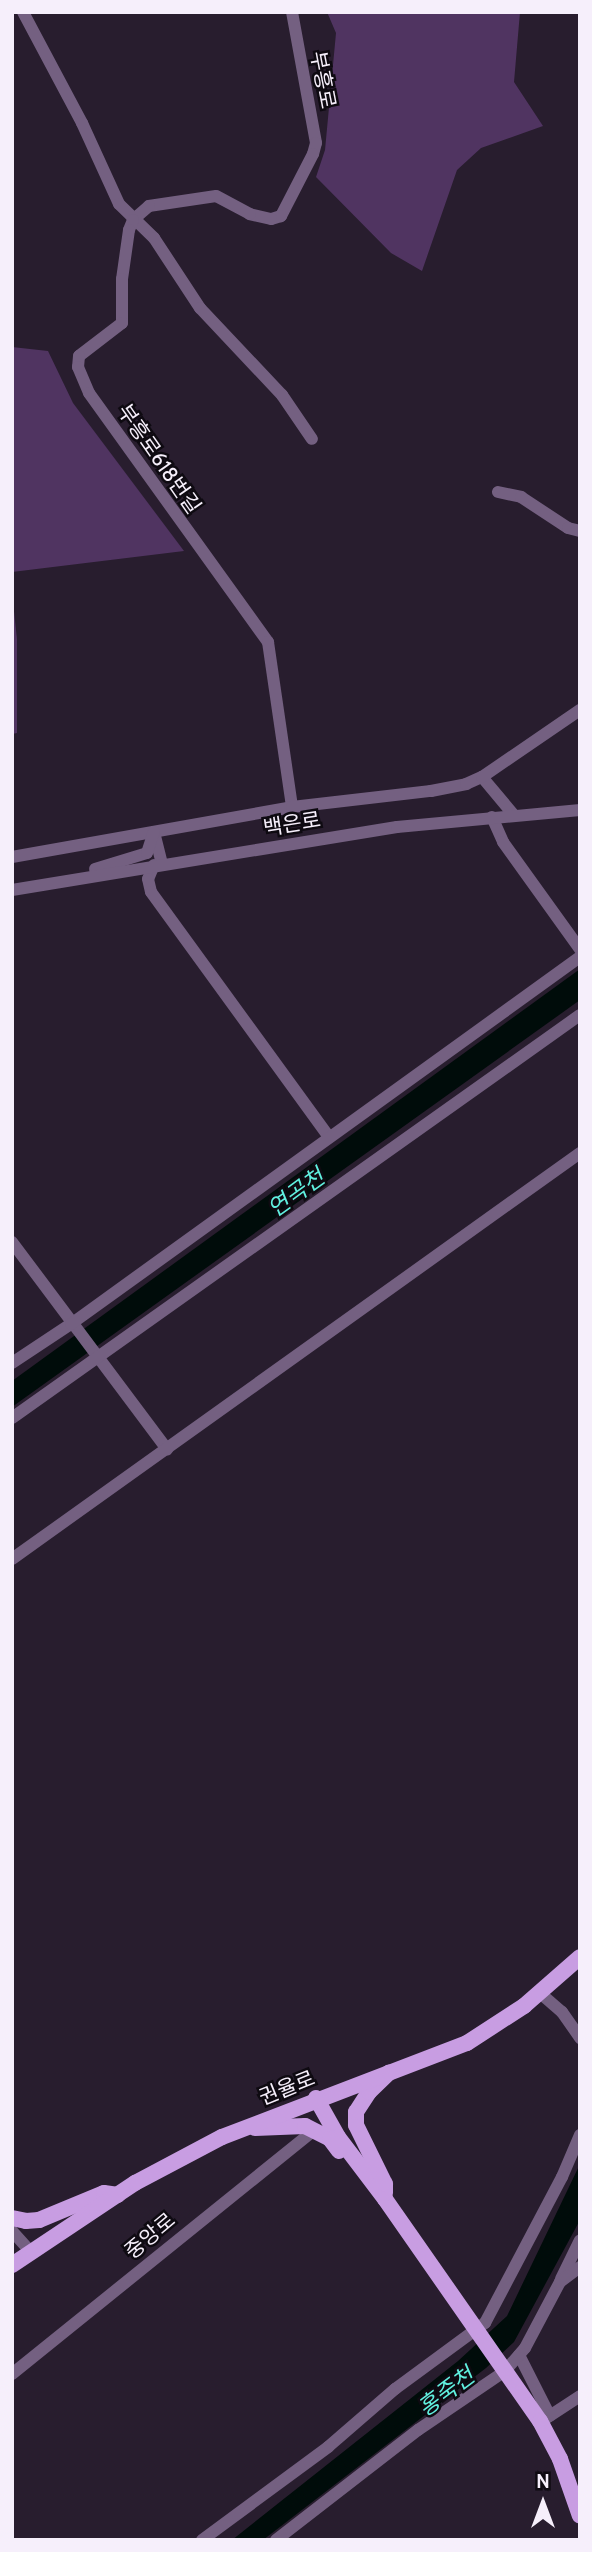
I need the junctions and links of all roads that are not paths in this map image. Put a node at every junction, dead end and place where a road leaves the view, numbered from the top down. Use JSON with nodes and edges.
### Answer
{"nodes":[{"id":1,"x":23,"y":12,"type":"edge"},
{"id":2,"x":292,"y":12,"type":"edge"},
{"id":3,"x":133,"y":220,"type":"junction"},
{"id":4,"x":312,"y":439,"type":"dead end"},
{"id":5,"x":498,"y":492,"type":"dead end"},
{"id":6,"x":580,"y":531,"type":"edge"},
{"id":7,"x":580,"y":710,"type":"edge"},
{"id":8,"x":482,"y":777,"type":"junction"},
{"id":9,"x":292,"y":807,"type":"junction"},
{"id":10,"x":580,"y":810,"type":"edge"},
{"id":11,"x":513,"y":814,"type":"junction"},
{"id":12,"x":492,"y":817,"type":"junction"},
{"id":13,"x":154,"y":832,"type":"junction"},
{"id":14,"x":12,"y":858,"type":"edge"},
{"id":15,"x":158,"y":864,"type":"junction"},
{"id":16,"x":55,"y":883,"type":"junction"},
{"id":17,"x":12,"y":890,"type":"edge"},
{"id":18,"x":580,"y":948,"type":"edge"},
{"id":19,"x":580,"y":957,"type":"edge"},
{"id":20,"x":580,"y":1015,"type":"edge"},
{"id":21,"x":328,"y":1137,"type":"junction"},
{"id":22,"x":580,"y":1153,"type":"edge"},
{"id":23,"x":12,"y":1242,"type":"edge"},
{"id":24,"x":71,"y":1324,"type":"junction"},
{"id":25,"x":98,"y":1358,"type":"junction"},
{"id":26,"x":12,"y":1363,"type":"edge"},
{"id":27,"x":12,"y":1418,"type":"edge"},
{"id":28,"x":167,"y":1449,"type":"junction"},
{"id":29,"x":12,"y":1559,"type":"edge"},
{"id":30,"x":580,"y":1957,"type":"edge"},
{"id":31,"x":540,"y":1993,"type":"junction"},
{"id":32,"x":580,"y":2038,"type":"edge"},
{"id":33,"x":393,"y":2069,"type":"junction"},
{"id":34,"x":316,"y":2098,"type":"junction"},
{"id":35,"x":246,"y":2127,"type":"junction"},
{"id":36,"x":314,"y":2130,"type":"junction"},
{"id":37,"x":580,"y":2135,"type":"edge"},
{"id":38,"x":118,"y":2195,"type":"junction"},
{"id":39,"x":385,"y":2199,"type":"junction"},
{"id":40,"x":12,"y":2218,"type":"edge"},
{"id":41,"x":12,"y":2231,"type":"edge"},
{"id":42,"x":580,"y":2240,"type":"edge"},
{"id":43,"x":32,"y":2253,"type":"junction"},
{"id":44,"x":12,"y":2265,"type":"edge"},
{"id":45,"x":580,"y":2267,"type":"edge"},
{"id":46,"x":560,"y":2282,"type":"junction"},
{"id":47,"x":477,"y":2332,"type":"junction"},
{"id":48,"x":519,"y":2355,"type":"junction"},
{"id":49,"x":503,"y":2368,"type":"junction"},
{"id":50,"x":12,"y":2374,"type":"edge"},
{"id":51,"x":580,"y":2396,"type":"edge"},
{"id":52,"x":545,"y":2419,"type":"junction"},
{"id":53,"x":580,"y":2516,"type":"edge"},
{"id":54,"x":202,"y":2540,"type":"edge"},
{"id":55,"x":276,"y":2540,"type":"edge"}],
"edges":[{"from":1,"to":3,"type":"street"},
{"from":2,"to":3,"type":"street","name":"부흥로"},
{"from":3,"to":4,"type":"street"},
{"from":3,"to":9,"type":"street","name":"부흥로618번길"},
{"from":5,"to":6,"type":"street"},
{"from":7,"to":8,"type":"street"},
{"from":8,"to":9,"type":"street"},
{"from":8,"to":11,"type":"street"},
{"from":9,"to":13,"type":"street"},
{"from":10,"to":11,"type":"street","name":"백은로"},
{"from":11,"to":12,"type":"street","name":"백은로"},
{"from":12,"to":15,"type":"street","name":"백은로"},
{"from":12,"to":18,"type":"street"},
{"from":13,"to":14,"type":"street"},
{"from":13,"to":15,"type":"street"},
{"from":13,"to":16,"type":"street"},
{"from":15,"to":16,"type":"street","name":"백은로"},
{"from":15,"to":21,"type":"street"},
{"from":16,"to":17,"type":"street","name":"백은로"},
{"from":19,"to":21,"type":"street"},
{"from":20,"to":25,"type":"street"},
{"from":21,"to":24,"type":"street"},
{"from":22,"to":28,"type":"street"},
{"from":23,"to":24,"type":"street"},
{"from":24,"to":25,"type":"street"},
{"from":24,"to":26,"type":"street"},
{"from":25,"to":27,"type":"street"},
{"from":25,"to":28,"type":"street"},
{"from":28,"to":29,"type":"street"},
{"from":30,"to":31,"type":"main road","name":"권율로"},
{"from":31,"to":32,"type":"street"},
{"from":31,"to":33,"type":"main road","name":"권율로"},
{"from":33,"to":34,"type":"main road","name":"권율로"},
{"from":33,"to":39,"type":"main road"},
{"from":34,"to":35,"type":"main road","name":"권율로"},
{"from":34,"to":39,"type":"main road"},
{"from":35,"to":36,"type":"main road"},
{"from":35,"to":38,"type":"main road","name":"권율로"},
{"from":36,"to":39,"type":"main road"},
{"from":36,"to":50,"type":"street","name":"중앙로"},
{"from":37,"to":47,"type":"street"},
{"from":38,"to":40,"type":"main road"},
{"from":38,"to":43,"type":"main road","name":"권율로"},
{"from":39,"to":47,"type":"main road"},
{"from":41,"to":43,"type":"street"},
{"from":42,"to":46,"type":"street"},
{"from":43,"to":44,"type":"main road","name":"권율로"},
{"from":45,"to":46,"type":"street"},
{"from":46,"to":48,"type":"street"},
{"from":47,"to":49,"type":"main road"},
{"from":47,"to":54,"type":"street"},
{"from":48,"to":49,"type":"street"},
{"from":48,"to":52,"type":"street"},
{"from":49,"to":52,"type":"main road"},
{"from":49,"to":55,"type":"street"},
{"from":51,"to":52,"type":"street"},
{"from":52,"to":53,"type":"main road"}]}
